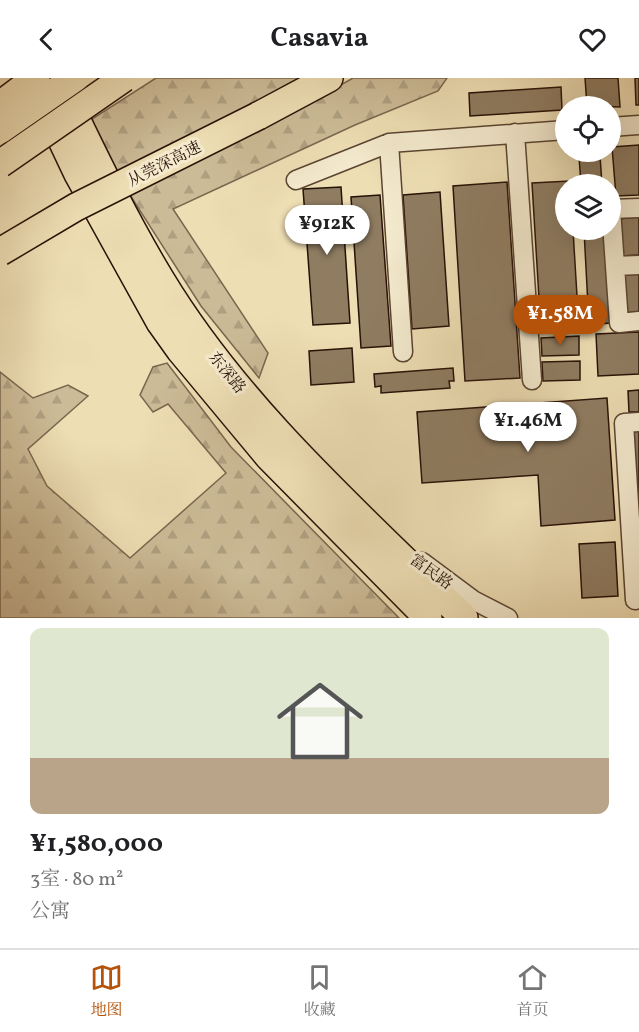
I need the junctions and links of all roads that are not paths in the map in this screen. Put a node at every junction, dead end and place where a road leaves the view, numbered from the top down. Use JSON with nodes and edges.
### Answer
{"nodes":[{"id":1,"x":34,"y":78,"type":"edge"},
{"id":2,"x":57,"y":78,"type":"edge"},
{"id":3,"x":75,"y":78,"type":"edge"},
{"id":4,"x":124,"y":78,"type":"edge"},
{"id":5,"x":329,"y":78,"type":"edge"},
{"id":6,"x":0,"y":105,"type":"edge"},
{"id":7,"x":639,"y":125,"type":"edge"},
{"id":8,"x":621,"y":126,"type":"edge"},
{"id":9,"x":0,"y":130,"type":"edge"},
{"id":10,"x":555,"y":131,"type":"edge"},
{"id":11,"x":515,"y":133,"type":"junction"},
{"id":12,"x":389,"y":144,"type":"junction"},
{"id":13,"x":0,"y":164,"type":"edge"},
{"id":14,"x":296,"y":180,"type":"dead end"},
{"id":15,"x":639,"y":208,"type":"edge"},
{"id":16,"x":0,"y":252,"type":"edge"},
{"id":17,"x":639,"y":265,"type":"edge"},
{"id":18,"x":615,"y":266,"type":"junction"},
{"id":19,"x":639,"y":321,"type":"edge"},
{"id":20,"x":403,"y":352,"type":"dead end"},
{"id":21,"x":532,"y":380,"type":"dead end"},
{"id":22,"x":639,"y":422,"type":"edge"},
{"id":23,"x":387,"y":543,"type":"junction"},
{"id":24,"x":639,"y":599,"type":"edge"},
{"id":25,"x":428,"y":618,"type":"edge"},
{"id":26,"x":464,"y":618,"type":"edge"},
{"id":27,"x":508,"y":618,"type":"edge"}],
"edges":[{"from":1,"to":6,"type":"highway","bridge":true},
{"from":1,"to":25,"type":"highway","name":"东深路"},
{"from":2,"to":23,"type":"highway","name":"东深路"},
{"from":3,"to":9,"type":"highway","bridge":true},
{"from":4,"to":13,"type":"highway","bridge":true},
{"from":5,"to":16,"type":"highway","name":"从莞深高速","bridge":true},
{"from":7,"to":8,"type":"street"},
{"from":10,"to":11,"type":"street"},
{"from":11,"to":12,"type":"street"},
{"from":11,"to":21,"type":"street"},
{"from":12,"to":14,"type":"street"},
{"from":12,"to":20,"type":"street"},
{"from":15,"to":18,"type":"street"},
{"from":17,"to":18,"type":"street"},
{"from":18,"to":19,"type":"street"},
{"from":22,"to":24,"type":"street"},
{"from":23,"to":26,"type":"highway","name":"东深路"},
{"from":23,"to":27,"type":"street","name":"富民路"}]}
